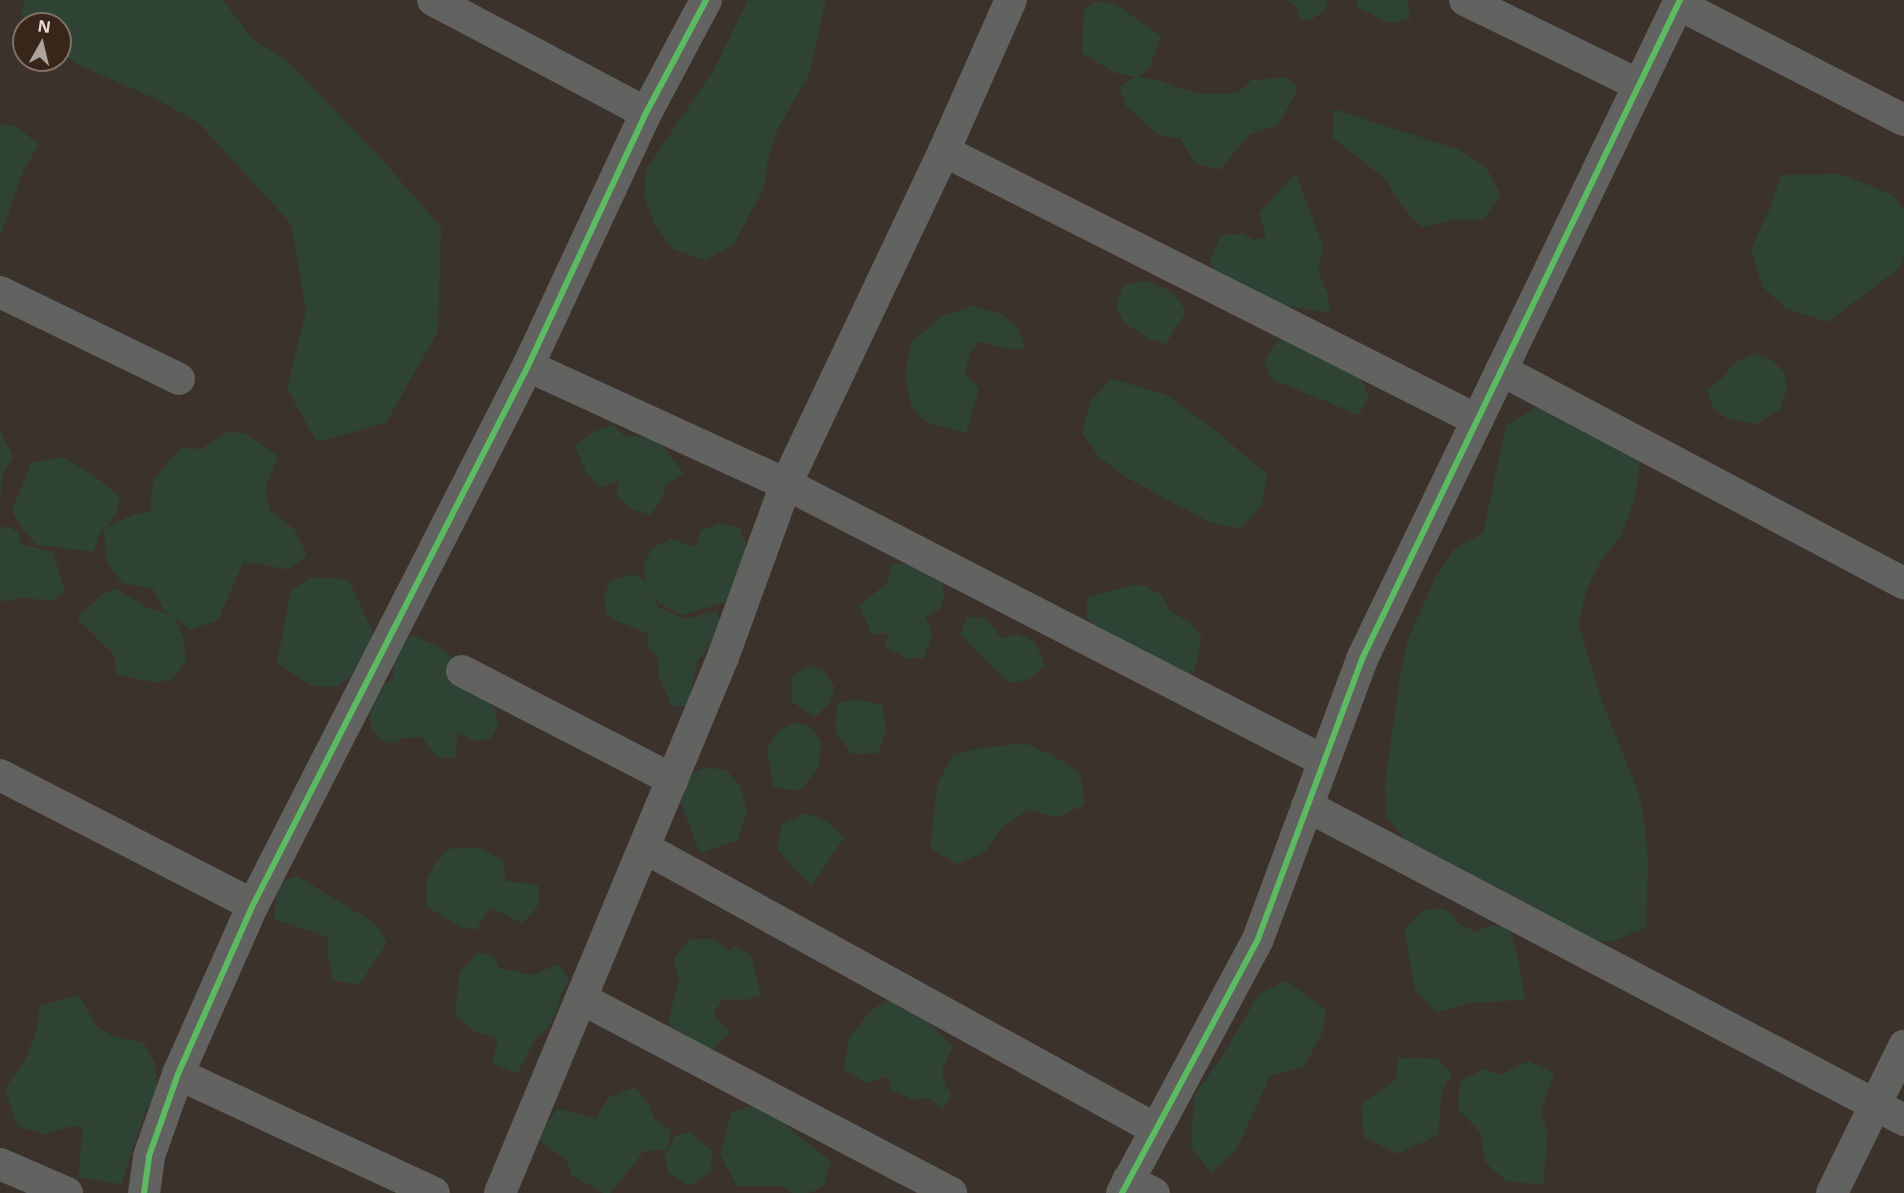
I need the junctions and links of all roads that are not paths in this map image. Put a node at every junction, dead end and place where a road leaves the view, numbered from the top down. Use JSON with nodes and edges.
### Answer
{"nodes":[{"id":1,"x":433,"y":0,"type":"edge"},
{"id":2,"x":706,"y":0,"type":"edge"},
{"id":3,"x":1011,"y":0,"type":"edge"},
{"id":4,"x":1465,"y":0,"type":"edge"},
{"id":5,"x":1679,"y":2,"type":"edge"},
{"id":6,"x":1639,"y":85,"type":"junction"},
{"id":7,"x":646,"y":113,"type":"junction"},
{"id":8,"x":1904,"y":120,"type":"edge"},
{"id":9,"x":944,"y":151,"type":"junction"},
{"id":10,"x":0,"y":292,"type":"edge"},
{"id":11,"x":528,"y":366,"type":"junction"},
{"id":12,"x":1501,"y":370,"type":"junction"},
{"id":13,"x":179,"y":379,"type":"dead end"},
{"id":14,"x":1477,"y":420,"type":"junction"},
{"id":15,"x":786,"y":484,"type":"junction"},
{"id":16,"x":1904,"y":584,"type":"edge"},
{"id":17,"x":462,"y":671,"type":"dead end"},
{"id":18,"x":1324,"y":761,"type":"junction"},
{"id":19,"x":0,"y":775,"type":"edge"},
{"id":20,"x":673,"y":780,"type":"junction"},
{"id":21,"x":1307,"y":806,"type":"junction"},
{"id":22,"x":645,"y":848,"type":"junction"},
{"id":23,"x":253,"y":905,"type":"junction"},
{"id":24,"x":582,"y":999,"type":"junction"},
{"id":25,"x":1904,"y":1046,"type":"edge"},
{"id":26,"x":178,"y":1074,"type":"junction"},
{"id":27,"x":1875,"y":1105,"type":"junction"},
{"id":28,"x":1904,"y":1120,"type":"edge"},
{"id":29,"x":1155,"y":1129,"type":"junction"},
{"id":30,"x":0,"y":1164,"type":"edge"},
{"id":31,"x":1134,"y":1189,"type":"edge"},
{"id":32,"x":67,"y":1193,"type":"edge"},
{"id":33,"x":144,"y":1193,"type":"edge"},
{"id":34,"x":434,"y":1193,"type":"edge"},
{"id":35,"x":500,"y":1193,"type":"edge"},
{"id":36,"x":951,"y":1193,"type":"edge"},
{"id":37,"x":1832,"y":1193,"type":"edge"}],
"edges":[{"from":1,"to":7,"type":"street"},
{"from":2,"to":7,"type":"street"},
{"from":3,"to":9,"type":"street"},
{"from":4,"to":6,"type":"street"},
{"from":5,"to":6,"type":"street"},
{"from":5,"to":8,"type":"street"},
{"from":6,"to":12,"type":"street"},
{"from":7,"to":11,"type":"street"},
{"from":9,"to":14,"type":"street"},
{"from":9,"to":15,"type":"street"},
{"from":10,"to":13,"type":"street"},
{"from":11,"to":15,"type":"street"},
{"from":11,"to":23,"type":"street"},
{"from":12,"to":14,"type":"street"},
{"from":12,"to":16,"type":"street"},
{"from":14,"to":18,"type":"street"},
{"from":15,"to":18,"type":"street"},
{"from":15,"to":20,"type":"street"},
{"from":17,"to":20,"type":"street"},
{"from":18,"to":21,"type":"street"},
{"from":19,"to":23,"type":"street"},
{"from":20,"to":22,"type":"street"},
{"from":21,"to":27,"type":"street"},
{"from":21,"to":29,"type":"street"},
{"from":22,"to":24,"type":"street"},
{"from":22,"to":29,"type":"street"},
{"from":23,"to":26,"type":"street"},
{"from":24,"to":35,"type":"street"},
{"from":24,"to":36,"type":"street"},
{"from":25,"to":27,"type":"street"},
{"from":26,"to":33,"type":"street"},
{"from":26,"to":34,"type":"street"},
{"from":27,"to":28,"type":"street"},
{"from":27,"to":37,"type":"street"},
{"from":29,"to":31,"type":"street"},
{"from":30,"to":32,"type":"street"}]}
